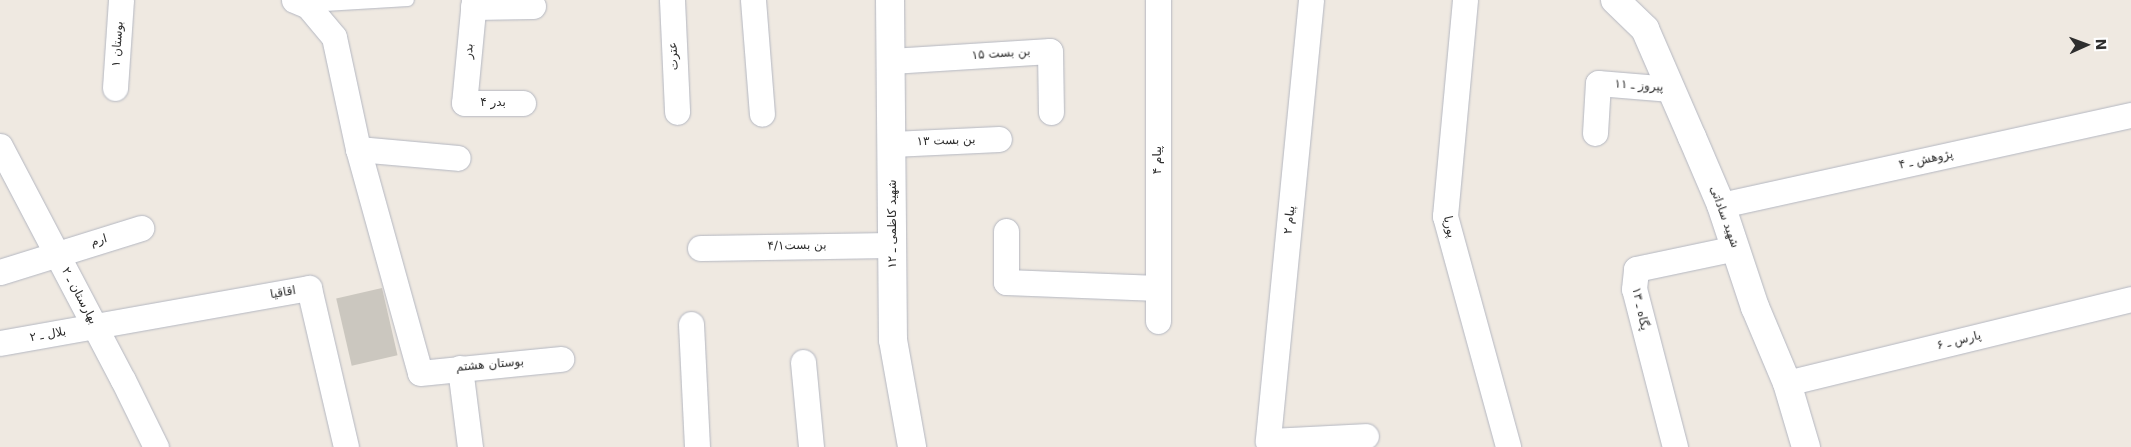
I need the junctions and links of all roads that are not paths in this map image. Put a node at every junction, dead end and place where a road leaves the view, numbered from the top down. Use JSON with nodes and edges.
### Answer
{"nodes":[{"id":1,"x":121,"y":0,"type":"edge"},
{"id":2,"x":408,"y":0,"type":"edge"},
{"id":3,"x":672,"y":0,"type":"edge"},
{"id":4,"x":753,"y":0,"type":"edge"},
{"id":5,"x":890,"y":0,"type":"edge"},
{"id":6,"x":1158,"y":0,"type":"edge"},
{"id":7,"x":1311,"y":0,"type":"edge"},
{"id":8,"x":1465,"y":0,"type":"edge"},
{"id":9,"x":1615,"y":0,"type":"edge"},
{"id":10,"x":301,"y":3,"type":"edge"},
{"id":11,"x":474,"y":4,"type":"edge"},
{"id":12,"x":533,"y":6,"type":"dead end"},
{"id":13,"x":891,"y":61,"type":"junction"},
{"id":14,"x":115,"y":88,"type":"dead end"},
{"id":15,"x":1671,"y":89,"type":"junction"},
{"id":16,"x":464,"y":102,"type":"joint"},
{"id":17,"x":523,"y":103,"type":"dead end"},
{"id":18,"x":676,"y":112,"type":"dead end"},
{"id":19,"x":1051,"y":112,"type":"dead end"},
{"id":20,"x":762,"y":114,"type":"dead end"},
{"id":21,"x":2131,"y":114,"type":"edge"},
{"id":22,"x":1595,"y":133,"type":"dead end"},
{"id":23,"x":999,"y":139,"type":"dead end"},
{"id":24,"x":892,"y":144,"type":"junction"},
{"id":25,"x":0,"y":146,"type":"edge"},
{"id":26,"x":358,"y":150,"type":"junction"},
{"id":27,"x":458,"y":158,"type":"dead end"},
{"id":28,"x":1721,"y":205,"type":"junction"},
{"id":29,"x":141,"y":228,"type":"dead end"},
{"id":30,"x":1006,"y":231,"type":"dead end"},
{"id":31,"x":893,"y":245,"type":"junction"},
{"id":32,"x":700,"y":248,"type":"dead end"},
{"id":33,"x":1736,"y":248,"type":"junction"},
{"id":34,"x":56,"y":253,"type":"junction"},
{"id":35,"x":0,"y":272,"type":"edge"},
{"id":36,"x":1158,"y":288,"type":"junction"},
{"id":37,"x":2131,"y":299,"type":"edge"},
{"id":38,"x":1158,"y":321,"type":"dead end"},
{"id":39,"x":691,"y":324,"type":"dead end"},
{"id":40,"x":96,"y":327,"type":"junction"},
{"id":41,"x":0,"y":343,"type":"edge"},
{"id":42,"x":560,"y":359,"type":"dead end"},
{"id":43,"x":803,"y":362,"type":"dead end"},
{"id":44,"x":460,"y":368,"type":"junction"},
{"id":45,"x":1787,"y":383,"type":"junction"},
{"id":46,"x":1366,"y":436,"type":"dead end"},
{"id":47,"x":156,"y":447,"type":"edge"},
{"id":48,"x":346,"y":447,"type":"edge"},
{"id":49,"x":470,"y":447,"type":"edge"},
{"id":50,"x":697,"y":447,"type":"edge"},
{"id":51,"x":811,"y":447,"type":"edge"},
{"id":52,"x":912,"y":447,"type":"edge"},
{"id":53,"x":1508,"y":447,"type":"edge"},
{"id":54,"x":1675,"y":447,"type":"edge"},
{"id":55,"x":1806,"y":447,"type":"edge"}],
"edges":[{"from":1,"to":14,"type":"street","name":"بوستان ۱"},
{"from":2,"to":10,"type":"lane"},
{"from":3,"to":18,"type":"street","name":"عترت"},
{"from":4,"to":20,"type":"street"},
{"from":5,"to":13,"type":"street","name":"شهید کاظمی ـ ۱۲"},
{"from":6,"to":36,"type":"street","name":"پیام ۴"},
{"from":7,"to":46,"type":"street","name":"پیام ۲"},
{"from":8,"to":53,"type":"street","name":"پوریا"},
{"from":9,"to":15,"type":"street","name":"شهید ساداتی"},
{"from":10,"to":26,"type":"street"},
{"from":11,"to":12,"type":"street"},
{"from":11,"to":16,"type":"street","name":"بدر"},
{"from":13,"to":19,"type":"street","name":"بن بست ۱۵"},
{"from":13,"to":24,"type":"street","name":"شهید کاظمی ـ ۱۲"},
{"from":15,"to":22,"type":"street","name":"پیروز ـ ۱۱"},
{"from":15,"to":28,"type":"street","name":"شهید ساداتی"},
{"from":16,"to":17,"type":"street","name":"بدر ۴"},
{"from":21,"to":28,"type":"street","name":"پژوهش ـ ۴"},
{"from":23,"to":24,"type":"street","name":"بن بست ۱۳"},
{"from":24,"to":31,"type":"street","name":"شهید کاظمی ـ ۱۲"},
{"from":25,"to":34,"type":"street","name":"بهارستان ـ ۲"},
{"from":26,"to":27,"type":"street"},
{"from":26,"to":44,"type":"street","name":"بوستان هشتم"},
{"from":28,"to":33,"type":"street","name":"شهید ساداتی"},
{"from":29,"to":34,"type":"street","name":"ارم"},
{"from":30,"to":36,"type":"street"},
{"from":31,"to":32,"type":"street","name":"بن بست۴/۱"},
{"from":31,"to":52,"type":"street","name":"شهید کاظمی ـ ۱۲"},
{"from":33,"to":45,"type":"street","name":"شهید ساداتی"},
{"from":33,"to":54,"type":"street","name":"پگاه ـ ۱۳"},
{"from":34,"to":35,"type":"street","name":"ارم"},
{"from":34,"to":40,"type":"street","name":"بهارستان ـ ۲"},
{"from":36,"to":38,"type":"street","name":"پیام ۴"},
{"from":37,"to":45,"type":"street","name":"پارس ـ ۶"},
{"from":39,"to":50,"type":"street"},
{"from":40,"to":41,"type":"street","name":"بلال ـ ۲"},
{"from":40,"to":47,"type":"street","name":"بهارستان ـ ۲"},
{"from":40,"to":48,"type":"street","name":"اقاقیا"},
{"from":42,"to":44,"type":"street","name":"بوستان هشتم"},
{"from":43,"to":51,"type":"street"},
{"from":44,"to":49,"type":"street"},
{"from":45,"to":55,"type":"street","name":"شهید ساداتی"}]}
